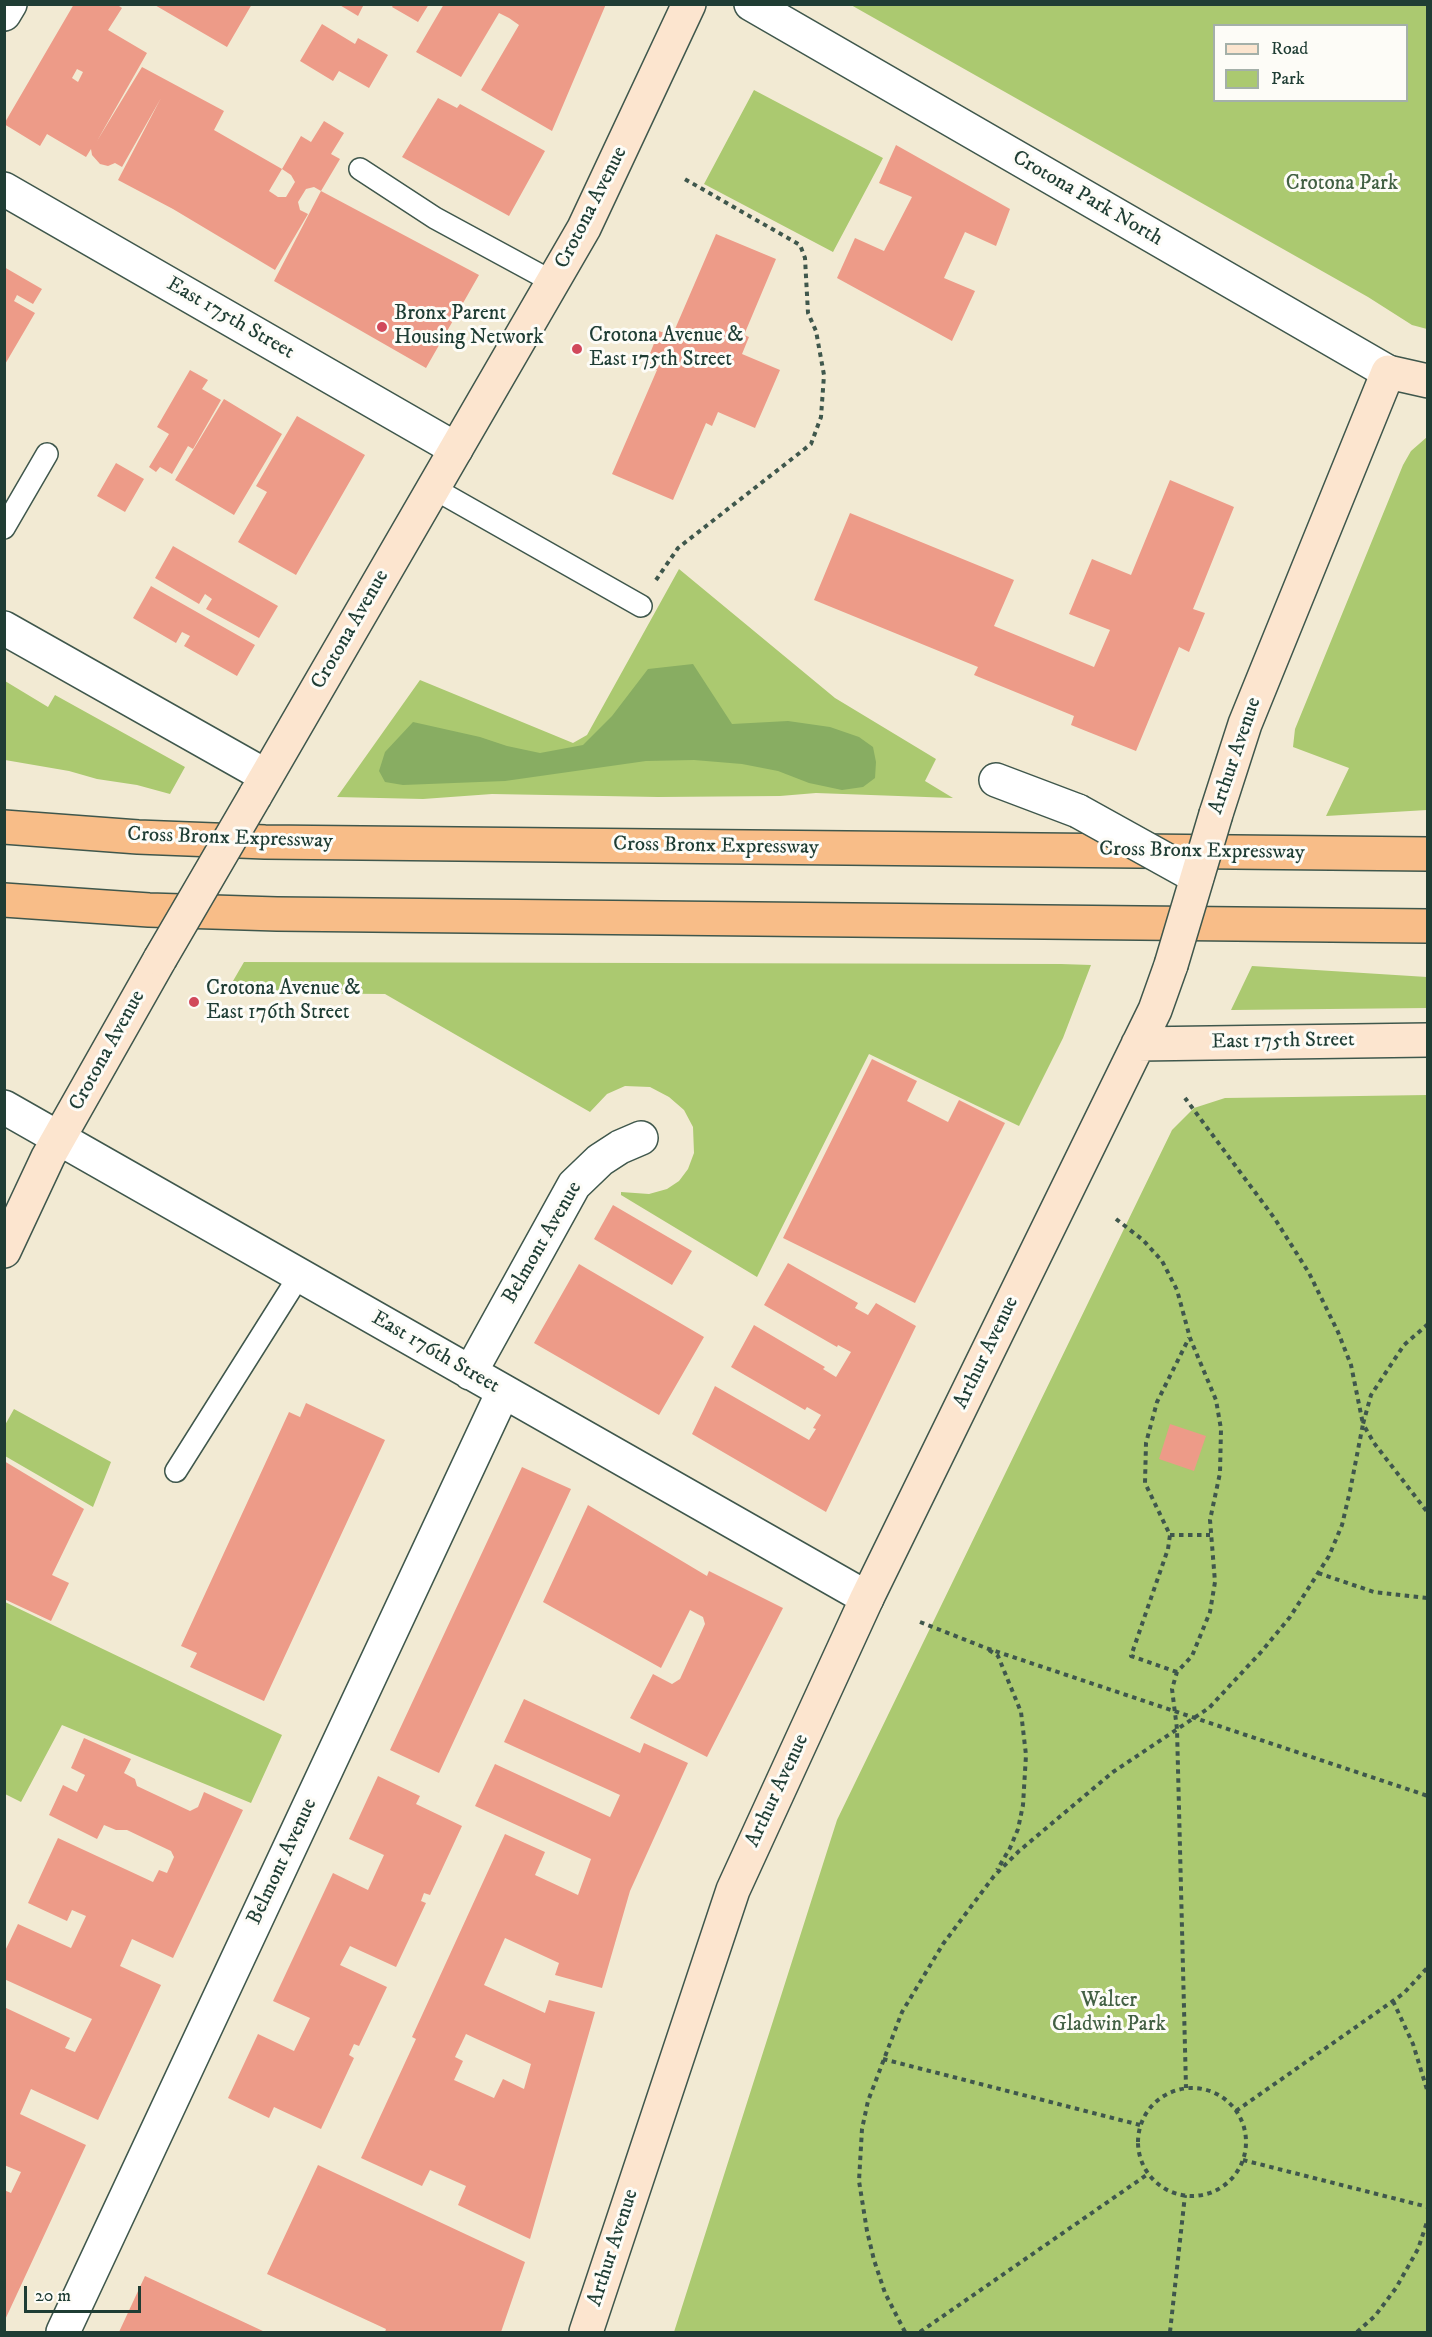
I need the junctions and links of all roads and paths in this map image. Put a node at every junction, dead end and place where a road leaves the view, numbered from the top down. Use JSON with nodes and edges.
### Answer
{"nodes":[{"id":1,"x":10,"y":4,"type":"edge"},
{"id":2,"x":689,"y":4,"type":"edge"},
{"id":3,"x":751,"y":4,"type":"edge"},
{"id":4,"x":4,"y":14,"type":"edge"},
{"id":5,"x":360,"y":169,"type":"dead end"},
{"id":6,"x":683,"y":178,"type":"dead end"},
{"id":7,"x":4,"y":189,"type":"edge"},
{"id":8,"x":553,"y":282,"type":"junction"},
{"id":9,"x":1388,"y":372,"type":"junction"},
{"id":10,"x":1428,"y":381,"type":"edge"},
{"id":11,"x":456,"y":449,"type":"junction"},
{"id":12,"x":47,"y":454,"type":"dead end"},
{"id":13,"x":434,"y":488,"type":"junction"},
{"id":14,"x":4,"y":528,"type":"edge"},
{"id":15,"x":640,"y":606,"type":"joint"},
{"id":16,"x":4,"y":628,"type":"edge"},
{"id":17,"x":996,"y":780,"type":"dead end"},
{"id":18,"x":260,"y":786,"type":"junction"},
{"id":19,"x":4,"y":827,"type":"edge"},
{"id":20,"x":1428,"y":843,"type":"edge"},
{"id":21,"x":1319,"y":853,"type":"junction"},
{"id":22,"x":1428,"y":854,"type":"edge"},
{"id":23,"x":1197,"y":877,"type":"junction"},
{"id":24,"x":4,"y":900,"type":"edge"},
{"id":25,"x":1288,"y":925,"type":"junction"},
{"id":26,"x":1428,"y":927,"type":"edge"},
{"id":27,"x":1428,"y":943,"type":"edge"},
{"id":28,"x":1428,"y":1040,"type":"edge"},
{"id":29,"x":1138,"y":1044,"type":"junction"},
{"id":30,"x":1185,"y":1098,"type":"dead end"},
{"id":31,"x":4,"y":1107,"type":"edge"},
{"id":32,"x":59,"y":1138,"type":"junction"},
{"id":33,"x":641,"y":1138,"type":"dead end"},
{"id":34,"x":1116,"y":1219,"type":"dead end"},
{"id":35,"x":4,"y":1251,"type":"edge"},
{"id":36,"x":299,"y":1276,"type":"junction"},
{"id":37,"x":1428,"y":1324,"type":"edge"},
{"id":38,"x":1190,"y":1338,"type":"junction"},
{"id":39,"x":470,"y":1373,"type":"junction"},
{"id":40,"x":503,"y":1392,"type":"junction"},
{"id":41,"x":1363,"y":1424,"type":"junction"},
{"id":42,"x":176,"y":1471,"type":"dead end"},
{"id":43,"x":1428,"y":1513,"type":"edge"},
{"id":44,"x":1170,"y":1535,"type":"junction"},
{"id":45,"x":1210,"y":1535,"type":"junction"},
{"id":46,"x":1318,"y":1573,"type":"junction"},
{"id":47,"x":867,"y":1598,"type":"junction"},
{"id":48,"x":1428,"y":1598,"type":"edge"},
{"id":49,"x":920,"y":1622,"type":"dead end"},
{"id":50,"x":986,"y":1648,"type":"junction"},
{"id":51,"x":1177,"y":1672,"type":"junction"},
{"id":52,"x":1173,"y":1710,"type":"junction"},
{"id":53,"x":1195,"y":1717,"type":"junction"},
{"id":54,"x":1177,"y":1730,"type":"junction"},
{"id":55,"x":1428,"y":1796,"type":"edge"},
{"id":56,"x":994,"y":1876,"type":"junction"},
{"id":57,"x":1428,"y":1967,"type":"edge"},
{"id":58,"x":1393,"y":2001,"type":"junction"},
{"id":59,"x":883,"y":2059,"type":"junction"},
{"id":60,"x":1186,"y":2088,"type":"junction"},
{"id":61,"x":1428,"y":2093,"type":"edge"},
{"id":62,"x":1236,"y":2111,"type":"junction"},
{"id":63,"x":1140,"y":2125,"type":"junction"},
{"id":64,"x":1243,"y":2160,"type":"junction"},
{"id":65,"x":1148,"y":2174,"type":"junction"},
{"id":66,"x":1185,"y":2195,"type":"junction"},
{"id":67,"x":1428,"y":2207,"type":"edge"},
{"id":68,"x":1428,"y":2219,"type":"edge"},
{"id":69,"x":63,"y":2332,"type":"edge"},
{"id":70,"x":586,"y":2332,"type":"edge"},
{"id":71,"x":905,"y":2332,"type":"edge"},
{"id":72,"x":920,"y":2332,"type":"edge"},
{"id":73,"x":1170,"y":2332,"type":"edge"},
{"id":74,"x":1357,"y":2332,"type":"edge"}],
"edges":[{"from":1,"to":4,"type":"street"},
{"from":2,"to":8,"type":"street","name":"Crotona Avenue"},
{"from":3,"to":9,"type":"street","name":"Crotona Park North"},
{"from":5,"to":8,"type":"lane"},
{"from":6,"to":15,"type":"path"},
{"from":7,"to":11,"type":"street","name":"East 175th Street"},
{"from":8,"to":11,"type":"street","name":"Crotona Avenue"},
{"from":9,"to":10,"type":"street","name":"Crotona Park North"},
{"from":9,"to":23,"type":"street","name":"Arthur Avenue","bridge":true},
{"from":11,"to":13,"type":"street","name":"Crotona Avenue"},
{"from":12,"to":14,"type":"lane"},
{"from":13,"to":15,"type":"lane"},
{"from":13,"to":18,"type":"street","name":"Crotona Avenue"},
{"from":16,"to":18,"type":"street"},
{"from":17,"to":23,"type":"street","bridge":true},
{"from":18,"to":32,"type":"street","name":"Crotona Avenue","bridge":true},
{"from":19,"to":21,"type":"highway","name":"Cross Bronx Expressway"},
{"from":20,"to":21,"type":"highway"},
{"from":21,"to":22,"type":"highway","name":"Cross Bronx Expressway"},
{"from":23,"to":29,"type":"street","name":"Arthur Avenue","bridge":true},
{"from":24,"to":25,"type":"highway"},
{"from":25,"to":26,"type":"highway"},
{"from":25,"to":27,"type":"highway"},
{"from":28,"to":29,"type":"street","name":"East 175th Street"},
{"from":29,"to":47,"type":"street","name":"Arthur Avenue"},
{"from":30,"to":41,"type":"path"},
{"from":31,"to":32,"type":"street","name":"East 176th Street"},
{"from":32,"to":35,"type":"street","name":"Crotona Avenue"},
{"from":32,"to":36,"type":"street","name":"East 176th Street"},
{"from":33,"to":39,"type":"street","name":"Belmont Avenue"},
{"from":34,"to":38,"type":"path"},
{"from":36,"to":39,"type":"street","name":"East 176th Street"},
{"from":36,"to":42,"type":"lane"},
{"from":37,"to":41,"type":"path"},
{"from":38,"to":44,"type":"path"},
{"from":38,"to":45,"type":"path"},
{"from":39,"to":40,"type":"street","name":"East 176th Street"},
{"from":40,"to":47,"type":"street","name":"East 176th Street"},
{"from":40,"to":69,"type":"street","name":"Belmont Avenue"},
{"from":41,"to":43,"type":"path"},
{"from":41,"to":46,"type":"path"},
{"from":44,"to":45,"type":"path"},
{"from":44,"to":51,"type":"path"},
{"from":45,"to":51,"type":"path"},
{"from":46,"to":48,"type":"path"},
{"from":46,"to":53,"type":"path"},
{"from":47,"to":70,"type":"street","name":"Arthur Avenue"},
{"from":49,"to":50,"type":"path"},
{"from":50,"to":52,"type":"path"},
{"from":50,"to":56,"type":"path"},
{"from":51,"to":52,"type":"path"},
{"from":52,"to":53,"type":"path"},
{"from":52,"to":54,"type":"path"},
{"from":53,"to":54,"type":"path"},
{"from":53,"to":55,"type":"path"},
{"from":54,"to":56,"type":"path"},
{"from":54,"to":60,"type":"path"},
{"from":56,"to":59,"type":"path"},
{"from":57,"to":58,"type":"path"},
{"from":58,"to":61,"type":"path"},
{"from":58,"to":62,"type":"path"},
{"from":59,"to":63,"type":"path"},
{"from":59,"to":71,"type":"path"},
{"from":60,"to":62,"type":"path"},
{"from":60,"to":63,"type":"path"},
{"from":62,"to":64,"type":"path"},
{"from":63,"to":65,"type":"path"},
{"from":64,"to":66,"type":"path"},
{"from":64,"to":67,"type":"path"},
{"from":65,"to":66,"type":"path"},
{"from":65,"to":72,"type":"path"},
{"from":66,"to":73,"type":"path"},
{"from":68,"to":74,"type":"path"}]}
